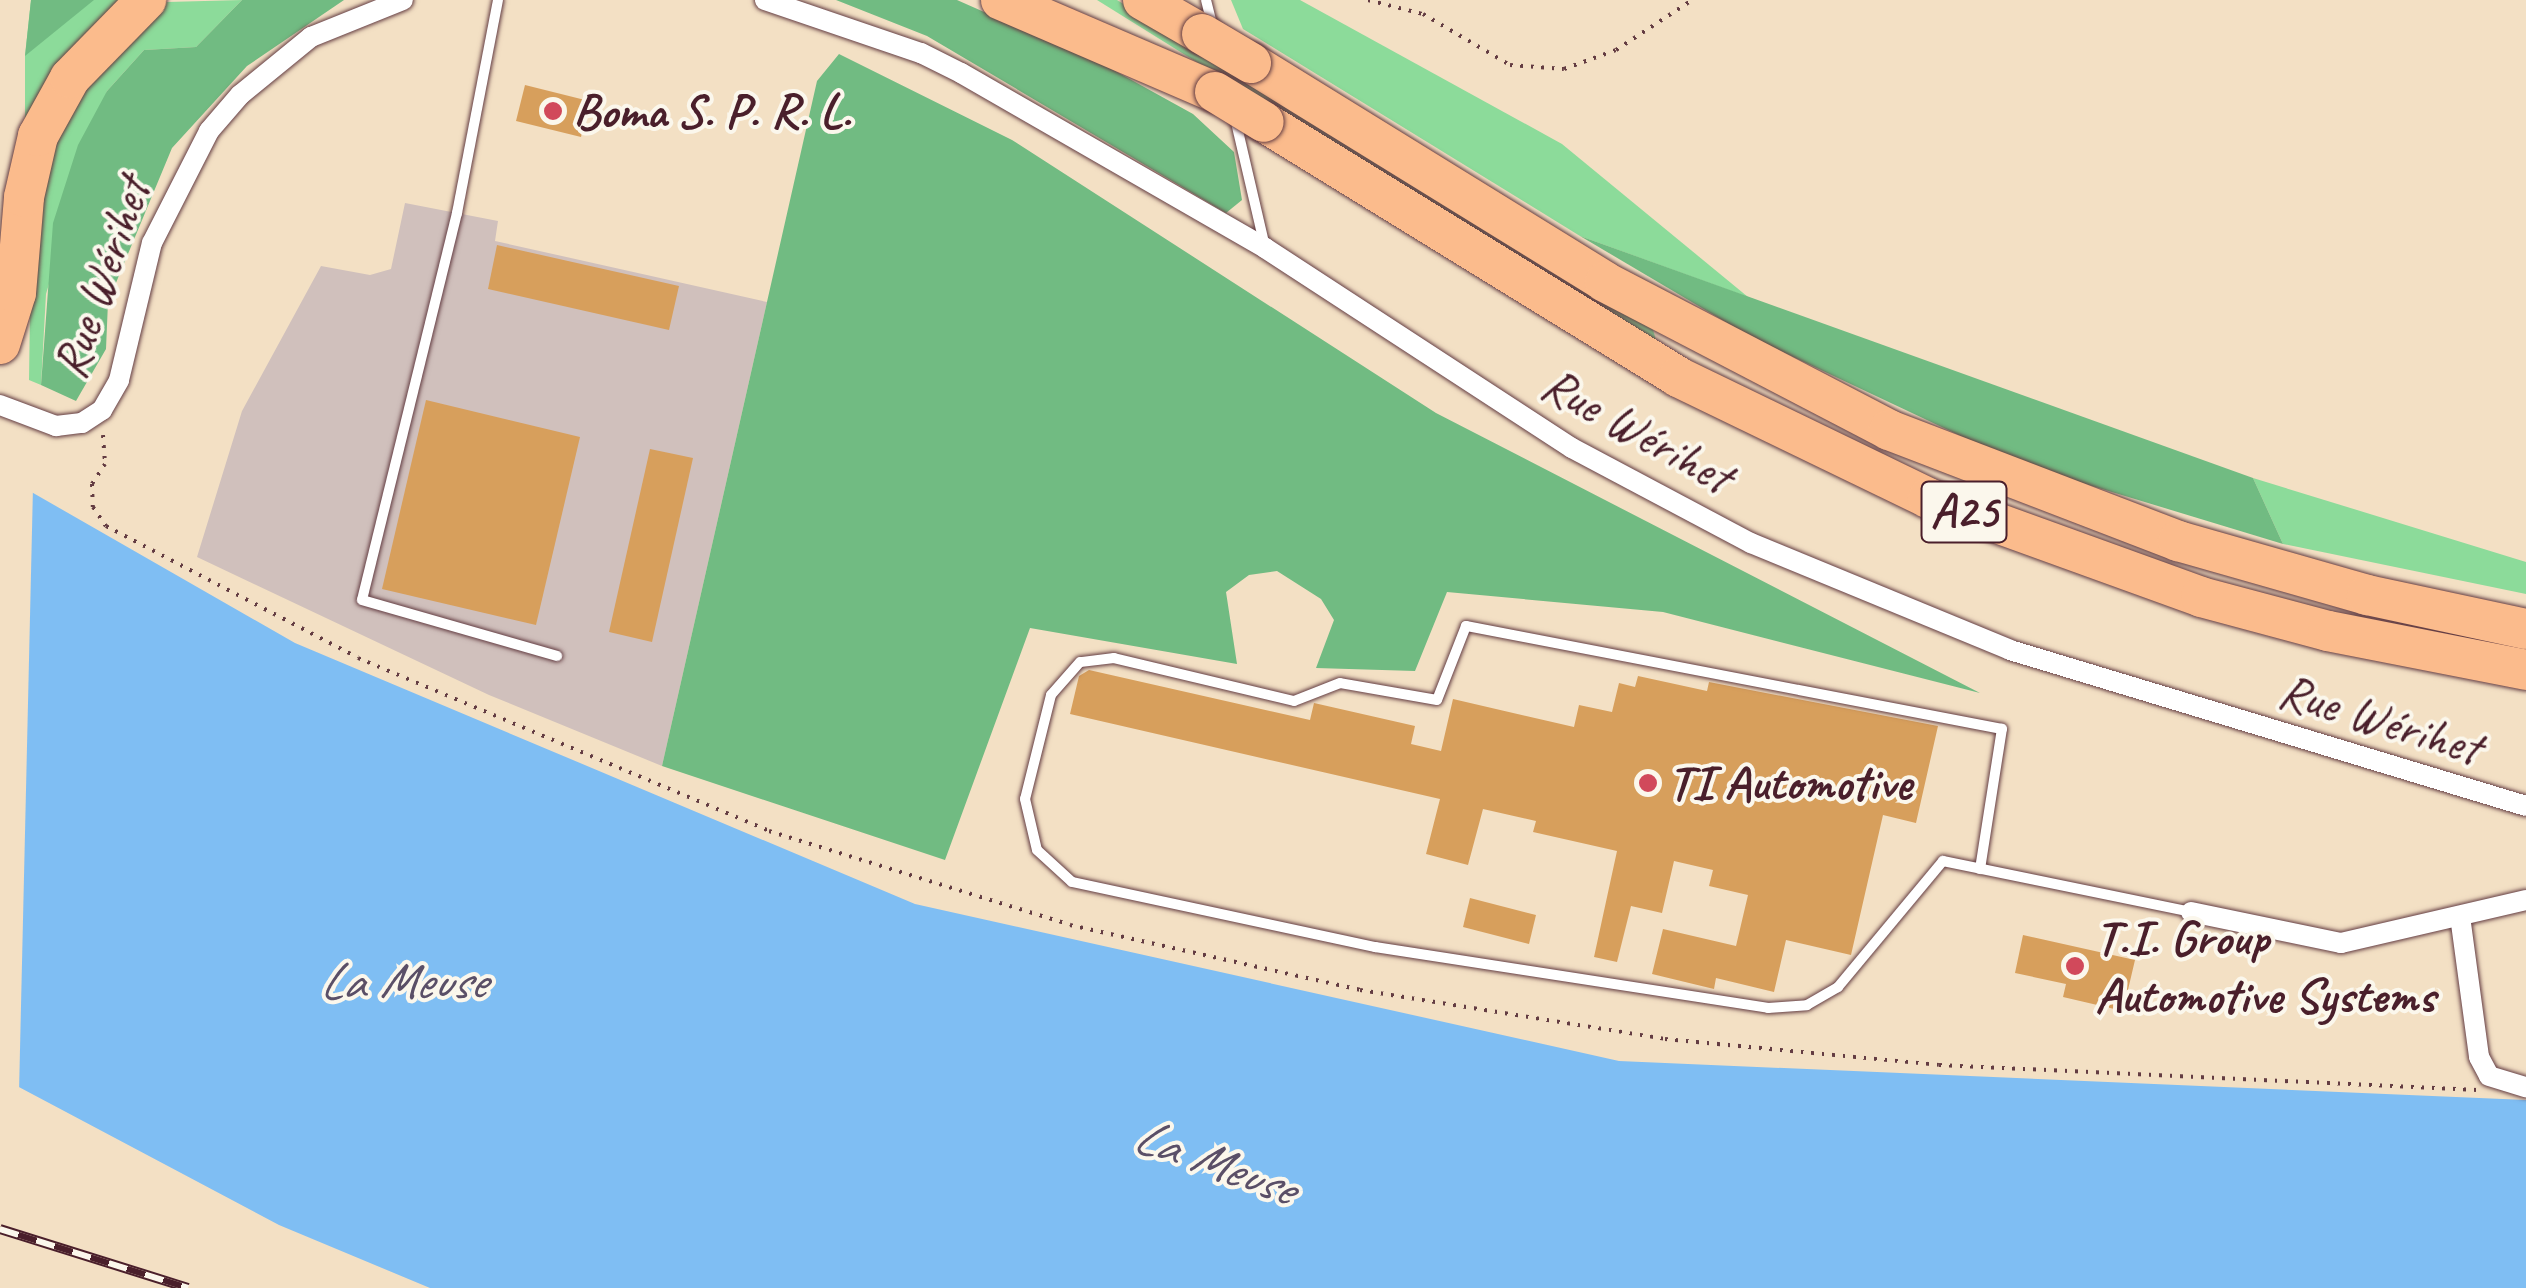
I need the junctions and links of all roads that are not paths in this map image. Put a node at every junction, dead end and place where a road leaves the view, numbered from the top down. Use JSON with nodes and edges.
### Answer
{"nodes":[{"id":1,"x":146,"y":0,"type":"edge"},
{"id":2,"x":403,"y":0,"type":"edge"},
{"id":3,"x":498,"y":0,"type":"edge"},
{"id":4,"x":764,"y":0,"type":"edge"},
{"id":5,"x":1001,"y":0,"type":"edge"},
{"id":6,"x":1066,"y":0,"type":"edge"},
{"id":7,"x":1143,"y":0,"type":"edge"},
{"id":8,"x":1159,"y":0,"type":"edge"},
{"id":9,"x":1201,"y":22,"type":"edge"},
{"id":10,"x":1230,"y":78,"type":"junction"},
{"id":11,"x":1265,"y":248,"type":"junction"},
{"id":12,"x":0,"y":344,"type":"edge"},
{"id":13,"x":0,"y":406,"type":"edge"},
{"id":14,"x":2526,"y":608,"type":"edge"},
{"id":15,"x":2443,"y":612,"type":"junction"},
{"id":16,"x":2526,"y":630,"type":"edge"},
{"id":17,"x":2384,"y":643,"type":"junction"},
{"id":18,"x":558,"y":656,"type":"dead end"},
{"id":19,"x":2526,"y":670,"type":"edge"},
{"id":20,"x":2526,"y":693,"type":"edge"},
{"id":21,"x":2526,"y":806,"type":"edge"},
{"id":22,"x":1980,"y":868,"type":"junction"},
{"id":23,"x":2526,"y":900,"type":"edge"},
{"id":24,"x":2191,"y":912,"type":"joint"},
{"id":25,"x":2460,"y":916,"type":"junction"},
{"id":26,"x":2526,"y":1087,"type":"edge"}],
"edges":[{"from":1,"to":12,"type":"highway"},
{"from":2,"to":13,"type":"street","name":"Rue Wérihet"},
{"from":3,"to":18,"type":"lane"},
{"from":4,"to":11,"type":"street","name":"Rue Wérihet"},
{"from":5,"to":10,"type":"highway"},
{"from":6,"to":10,"type":"highway","number":"A25"},
{"from":7,"to":9,"type":"highway","number":"A25"},
{"from":8,"to":9,"type":"highway"},
{"from":9,"to":10,"type":"highway","number":"A25","bridge":true},
{"from":10,"to":11,"type":"lane"},
{"from":10,"to":15,"type":"highway","number":"A25"},
{"from":10,"to":17,"type":"highway","number":"A25","bridge":true},
{"from":11,"to":21,"type":"street","name":"Rue Wérihet"},
{"from":14,"to":15,"type":"highway","number":"A25"},
{"from":15,"to":16,"type":"highway","number":"A25"},
{"from":17,"to":19,"type":"highway","number":"A25"},
{"from":17,"to":20,"type":"highway","number":"A25"},
{"from":22,"to":22,"type":"lane"},
{"from":22,"to":24,"type":"lane"},
{"from":23,"to":25,"type":"street"},
{"from":24,"to":25,"type":"street"},
{"from":25,"to":26,"type":"street"}]}
